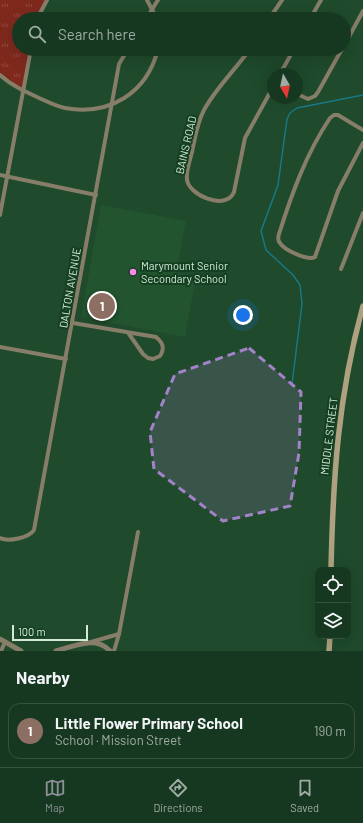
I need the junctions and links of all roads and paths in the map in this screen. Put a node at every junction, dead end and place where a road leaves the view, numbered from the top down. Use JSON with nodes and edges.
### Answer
{"nodes":[{"id":1,"x":47,"y":0,"type":"edge"},
{"id":2,"x":147,"y":0,"type":"edge"},
{"id":3,"x":158,"y":0,"type":"edge"},
{"id":4,"x":282,"y":0,"type":"edge"},
{"id":5,"x":321,"y":0,"type":"edge"},
{"id":6,"x":152,"y":9,"type":"junction"},
{"id":7,"x":363,"y":11,"type":"edge"},
{"id":8,"x":41,"y":12,"type":"edge"},
{"id":9,"x":150,"y":12,"type":"edge"},
{"id":10,"x":154,"y":12,"type":"edge"},
{"id":11,"x":274,"y":12,"type":"edge"},
{"id":12,"x":314,"y":12,"type":"edge"},
{"id":13,"x":351,"y":33,"type":"edge"},
{"id":14,"x":30,"y":56,"type":"edge"},
{"id":15,"x":124,"y":56,"type":"edge"},
{"id":16,"x":156,"y":56,"type":"edge"},
{"id":17,"x":244,"y":56,"type":"edge"},
{"id":18,"x":290,"y":56,"type":"edge"},
{"id":19,"x":338,"y":56,"type":"edge"},
{"id":20,"x":283,"y":68,"type":"edge"},
{"id":21,"x":0,"y":75,"type":"edge"},
{"id":22,"x":23,"y":91,"type":"junction"},
{"id":23,"x":303,"y":96,"type":"edge"},
{"id":24,"x":267,"y":98,"type":"edge"},
{"id":25,"x":113,"y":104,"type":"junction"},
{"id":26,"x":363,"y":130,"type":"edge"},
{"id":27,"x":363,"y":143,"type":"edge"},
{"id":28,"x":0,"y":175,"type":"edge"},
{"id":29,"x":7,"y":176,"type":"junction"},
{"id":30,"x":96,"y":195,"type":"junction"},
{"id":31,"x":363,"y":214,"type":"edge"},
{"id":32,"x":0,"y":215,"type":"edge"},
{"id":33,"x":341,"y":269,"type":"dead end"},
{"id":34,"x":363,"y":306,"type":"edge"},
{"id":35,"x":73,"y":323,"type":"junction"},
{"id":36,"x":129,"y":334,"type":"junction"},
{"id":37,"x":0,"y":347,"type":"edge"},
{"id":38,"x":66,"y":359,"type":"junction"},
{"id":39,"x":138,"y":532,"type":"dead end"},
{"id":40,"x":0,"y":538,"type":"edge"},
{"id":41,"x":331,"y":567,"type":"edge"},
{"id":42,"x":119,"y":634,"type":"junction"},
{"id":43,"x":330,"y":639,"type":"edge"},
{"id":44,"x":2,"y":640,"type":"edge"},
{"id":45,"x":90,"y":642,"type":"junction"},
{"id":46,"x":1,"y":651,"type":"edge"},
{"id":47,"x":21,"y":651,"type":"edge"},
{"id":48,"x":56,"y":651,"type":"edge"},
{"id":49,"x":110,"y":651,"type":"edge"},
{"id":50,"x":114,"y":651,"type":"edge"},
{"id":51,"x":329,"y":651,"type":"edge"}],
"edges":[{"from":1,"to":8,"type":"street"},
{"from":2,"to":6,"type":"street"},
{"from":3,"to":6,"type":"street"},
{"from":4,"to":11,"type":"street"},
{"from":5,"to":12,"type":"street"},
{"from":6,"to":9,"type":"street"},
{"from":6,"to":10,"type":"street"},
{"from":7,"to":13,"type":"street"},
{"from":14,"to":22,"type":"street"},
{"from":15,"to":25,"type":"street","name":"DALTON AVENUE"},
{"from":16,"to":25,"type":"street"},
{"from":17,"to":24,"type":"street","name":"BAINS ROAD"},
{"from":18,"to":20,"type":"street"},
{"from":19,"to":23,"type":"street"},
{"from":21,"to":22,"type":"street"},
{"from":22,"to":25,"type":"street"},
{"from":22,"to":29,"type":"street"},
{"from":25,"to":30,"type":"street","name":"DALTON AVENUE"},
{"from":26,"to":27,"type":"street"},
{"from":28,"to":29,"type":"street"},
{"from":29,"to":30,"type":"street"},
{"from":29,"to":32,"type":"street"},
{"from":30,"to":35,"type":"street","name":"DALTON AVENUE"},
{"from":31,"to":33,"type":"street"},
{"from":34,"to":41,"type":"main road","name":"MIDDLE STREET"},
{"from":35,"to":36,"type":"street"},
{"from":35,"to":38,"type":"street","name":"DALTON AVENUE"},
{"from":36,"to":36,"type":"street"},
{"from":37,"to":38,"type":"street"},
{"from":38,"to":40,"type":"street","name":"DALTON AVENUE"},
{"from":39,"to":42,"type":"street"},
{"from":42,"to":45,"type":"street"},
{"from":42,"to":50,"type":"street"},
{"from":43,"to":51,"type":"main road"},
{"from":44,"to":46,"type":"street"},
{"from":44,"to":47,"type":"street"},
{"from":45,"to":48,"type":"street"},
{"from":45,"to":49,"type":"street"}]}
